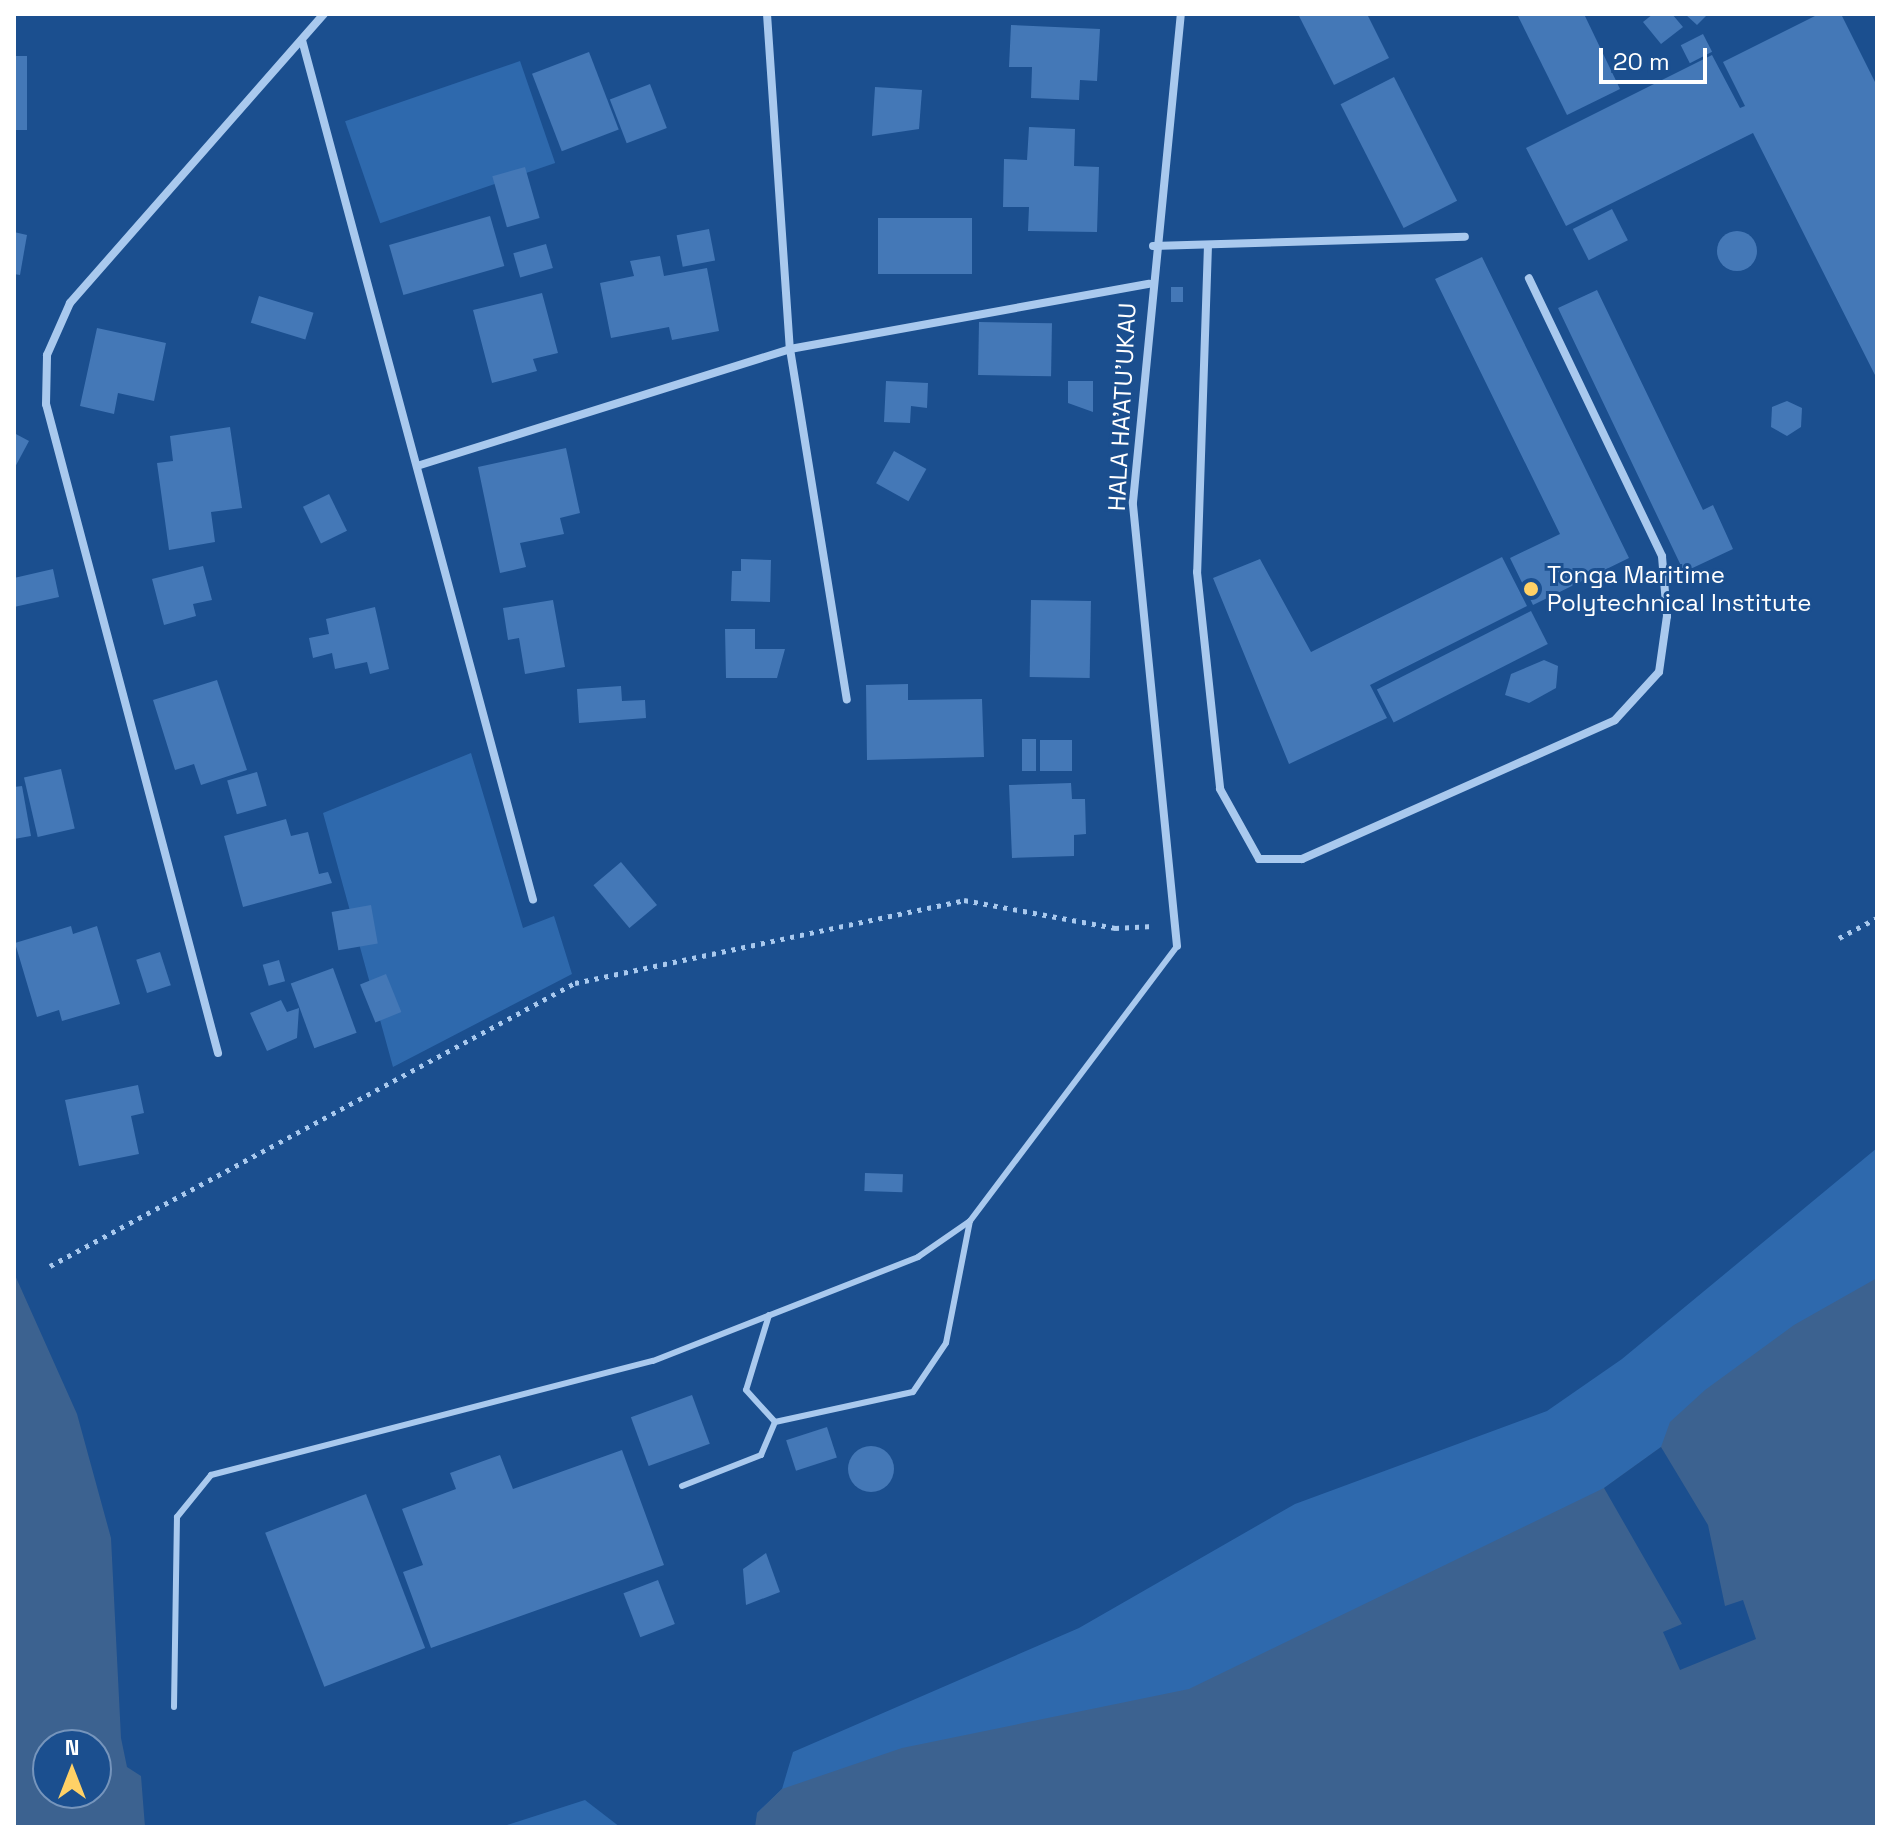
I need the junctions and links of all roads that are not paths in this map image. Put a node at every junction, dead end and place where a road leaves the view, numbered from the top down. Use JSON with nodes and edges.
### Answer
{"nodes":[{"id":1,"x":324,"y":14,"type":"edge"},
{"id":2,"x":767,"y":14,"type":"edge"},
{"id":3,"x":1181,"y":14,"type":"edge"},
{"id":4,"x":302,"y":40,"type":"junction"},
{"id":5,"x":1465,"y":237,"type":"dead end"},
{"id":6,"x":1208,"y":245,"type":"junction"},
{"id":7,"x":1153,"y":246,"type":"junction"},
{"id":8,"x":1529,"y":278,"type":"dead end"},
{"id":9,"x":1149,"y":284,"type":"junction"},
{"id":10,"x":790,"y":349,"type":"junction"},
{"id":11,"x":417,"y":466,"type":"junction"},
{"id":12,"x":847,"y":699,"type":"dead end"},
{"id":13,"x":533,"y":900,"type":"dead end"},
{"id":14,"x":1177,"y":946,"type":"joint"},
{"id":15,"x":218,"y":1053,"type":"dead end"},
{"id":16,"x":970,"y":1221,"type":"junction"},
{"id":17,"x":769,"y":1315,"type":"junction"},
{"id":18,"x":775,"y":1422,"type":"junction"},
{"id":19,"x":682,"y":1486,"type":"dead end"},
{"id":20,"x":174,"y":1707,"type":"dead end"}],
"edges":[{"from":1,"to":4,"type":"street"},
{"from":2,"to":10,"type":"street"},
{"from":3,"to":7,"type":"street","name":"HALA HA'ATU'UKAU"},
{"from":4,"to":11,"type":"street"},
{"from":4,"to":15,"type":"street"},
{"from":5,"to":6,"type":"street"},
{"from":6,"to":7,"type":"street"},
{"from":6,"to":8,"type":"street"},
{"from":7,"to":9,"type":"street","name":"HALA HA'ATU'UKAU"},
{"from":9,"to":10,"type":"street"},
{"from":9,"to":14,"type":"street","name":"HALA HA'ATU'UKAU"},
{"from":10,"to":11,"type":"street"},
{"from":10,"to":12,"type":"street"},
{"from":11,"to":13,"type":"street"},
{"from":14,"to":16,"type":"lane"},
{"from":16,"to":17,"type":"lane"},
{"from":16,"to":18,"type":"lane"},
{"from":17,"to":18,"type":"lane"},
{"from":17,"to":20,"type":"lane"},
{"from":18,"to":19,"type":"lane"}]}
